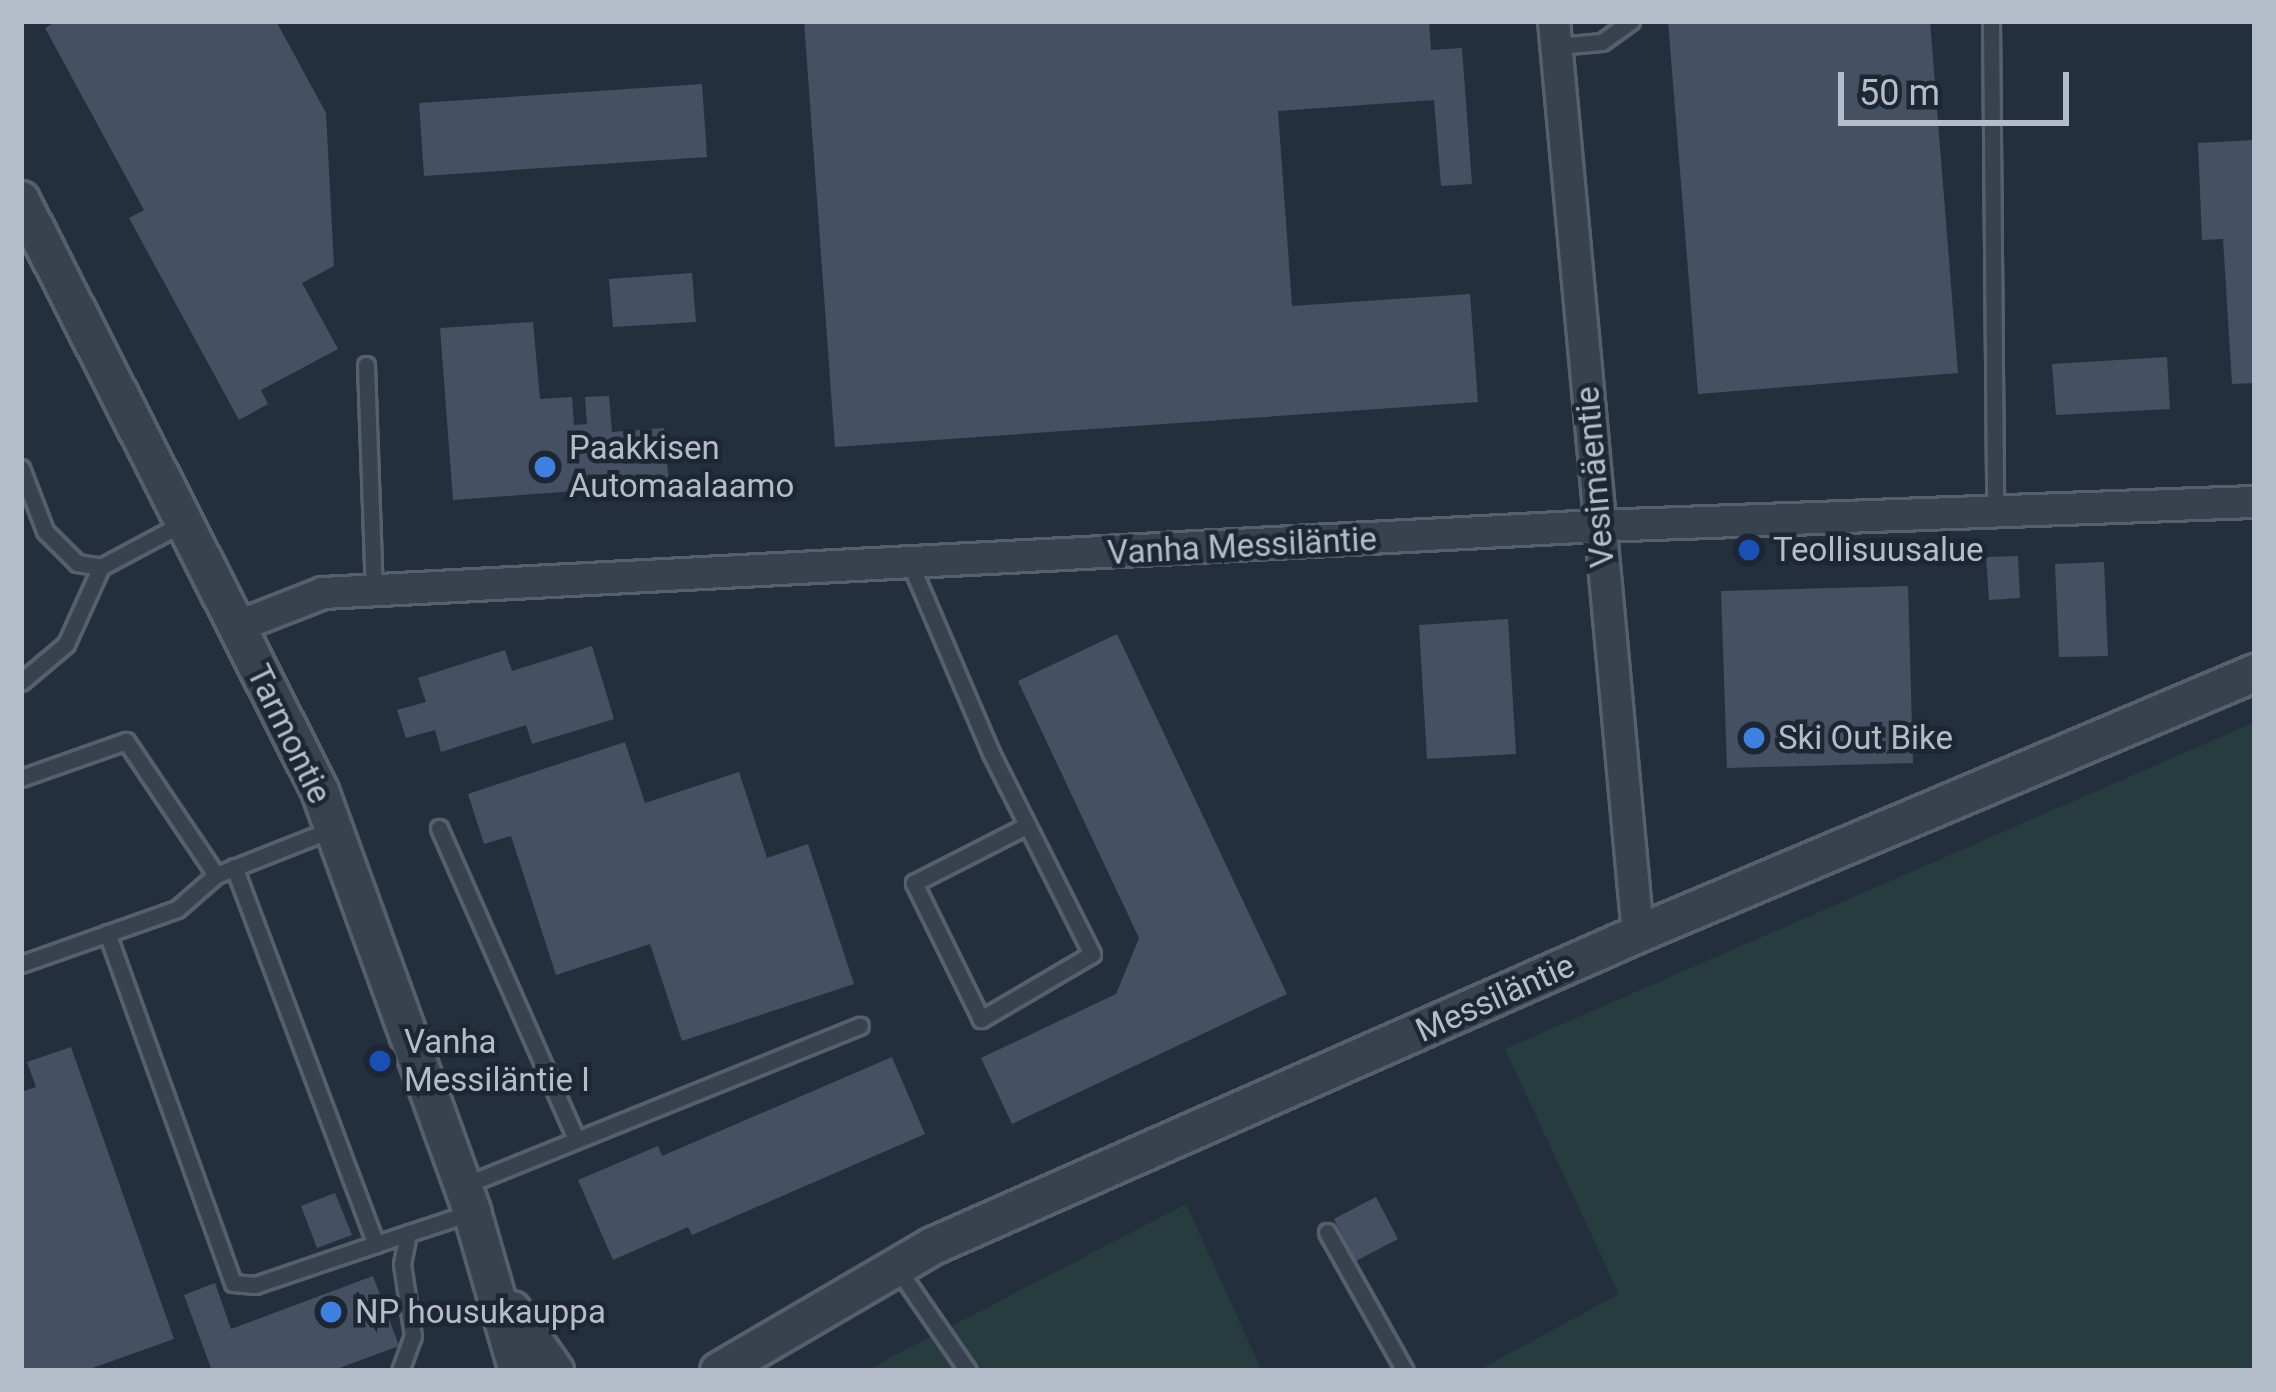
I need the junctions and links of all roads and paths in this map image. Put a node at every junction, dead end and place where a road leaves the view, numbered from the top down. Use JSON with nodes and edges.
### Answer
{"nodes":[{"id":1,"x":1631,"y":21,"type":"edge"},
{"id":2,"x":1991,"y":21,"type":"edge"},
{"id":3,"x":1556,"y":33,"type":"edge"},
{"id":4,"x":24,"y":214,"type":"edge"},
{"id":5,"x":366,"y":365,"type":"dead end"},
{"id":6,"x":21,"y":468,"type":"edge"},
{"id":7,"x":2255,"y":502,"type":"edge"},
{"id":8,"x":1995,"y":509,"type":"junction"},
{"id":9,"x":184,"y":523,"type":"junction"},
{"id":10,"x":1599,"y":526,"type":"junction"},
{"id":11,"x":910,"y":563,"type":"junction"},
{"id":12,"x":101,"y":567,"type":"junction"},
{"id":13,"x":374,"y":591,"type":"junction"},
{"id":14,"x":236,"y":627,"type":"junction"},
{"id":15,"x":2255,"y":673,"type":"edge"},
{"id":16,"x":21,"y":682,"type":"edge"},
{"id":17,"x":21,"y":778,"type":"edge"},
{"id":18,"x":1026,"y":826,"type":"junction"},
{"id":19,"x":333,"y":829,"type":"junction"},
{"id":20,"x":439,"y":829,"type":"dead end"},
{"id":21,"x":234,"y":867,"type":"junction"},
{"id":22,"x":216,"y":875,"type":"junction"},
{"id":23,"x":107,"y":933,"type":"junction"},
{"id":24,"x":1637,"y":934,"type":"junction"},
{"id":25,"x":21,"y":964,"type":"edge"},
{"id":26,"x":860,"y":1026,"type":"dead end"},
{"id":27,"x":575,"y":1137,"type":"junction"},
{"id":28,"x":468,"y":1199,"type":"junction"},
{"id":29,"x":1328,"y":1232,"type":"dead end"},
{"id":30,"x":408,"y":1234,"type":"junction"},
{"id":31,"x":376,"y":1244,"type":"junction"},
{"id":32,"x":897,"y":1268,"type":"junction"},
{"id":33,"x":500,"y":1292,"type":"junction"},
{"id":34,"x":734,"y":1366,"type":"edge"},
{"id":35,"x":400,"y":1371,"type":"edge"},
{"id":36,"x":518,"y":1371,"type":"edge"},
{"id":37,"x":555,"y":1371,"type":"edge"},
{"id":38,"x":968,"y":1371,"type":"edge"},
{"id":39,"x":1405,"y":1371,"type":"edge"}],
"edges":[{"from":1,"to":3,"type":"lane"},
{"from":2,"to":8,"type":"lane"},
{"from":3,"to":10,"type":"street","name":"Vesimäentie"},
{"from":4,"to":9,"type":"street","name":"Tarmontie"},
{"from":5,"to":13,"type":"lane"},
{"from":6,"to":12,"type":"lane"},
{"from":7,"to":8,"type":"street","name":"Vanha Messiläntie"},
{"from":8,"to":10,"type":"street","name":"Vanha Messiläntie"},
{"from":9,"to":12,"type":"lane"},
{"from":9,"to":14,"type":"street","name":"Tarmontie"},
{"from":10,"to":11,"type":"street","name":"Vanha Messiläntie"},
{"from":10,"to":24,"type":"street","name":"Vesimäentie"},
{"from":11,"to":13,"type":"street","name":"Vanha Messiläntie"},
{"from":11,"to":18,"type":"lane"},
{"from":12,"to":16,"type":"lane"},
{"from":13,"to":14,"type":"street","name":"Vanha Messiläntie"},
{"from":14,"to":19,"type":"street","name":"Tarmontie"},
{"from":15,"to":24,"type":"street","name":"Messiläntie"},
{"from":17,"to":22,"type":"lane"},
{"from":18,"to":18,"type":"lane"},
{"from":19,"to":21,"type":"lane"},
{"from":19,"to":28,"type":"street","name":"Tarmontie"},
{"from":20,"to":27,"type":"lane"},
{"from":21,"to":22,"type":"lane"},
{"from":21,"to":31,"type":"lane"},
{"from":22,"to":23,"type":"lane"},
{"from":23,"to":25,"type":"lane"},
{"from":23,"to":31,"type":"lane"},
{"from":24,"to":32,"type":"street","name":"Messiläntie"},
{"from":26,"to":27,"type":"lane"},
{"from":27,"to":28,"type":"lane"},
{"from":28,"to":30,"type":"lane"},
{"from":28,"to":33,"type":"street","name":"Tarmontie"},
{"from":29,"to":39,"type":"lane"},
{"from":30,"to":31,"type":"lane"},
{"from":30,"to":35,"type":"lane"},
{"from":32,"to":34,"type":"street","name":"Messiläntie"},
{"from":32,"to":38,"type":"lane"},
{"from":33,"to":36,"type":"street","name":"Tarmontie"},
{"from":33,"to":37,"type":"street","name":"Tarmontie"}]}
